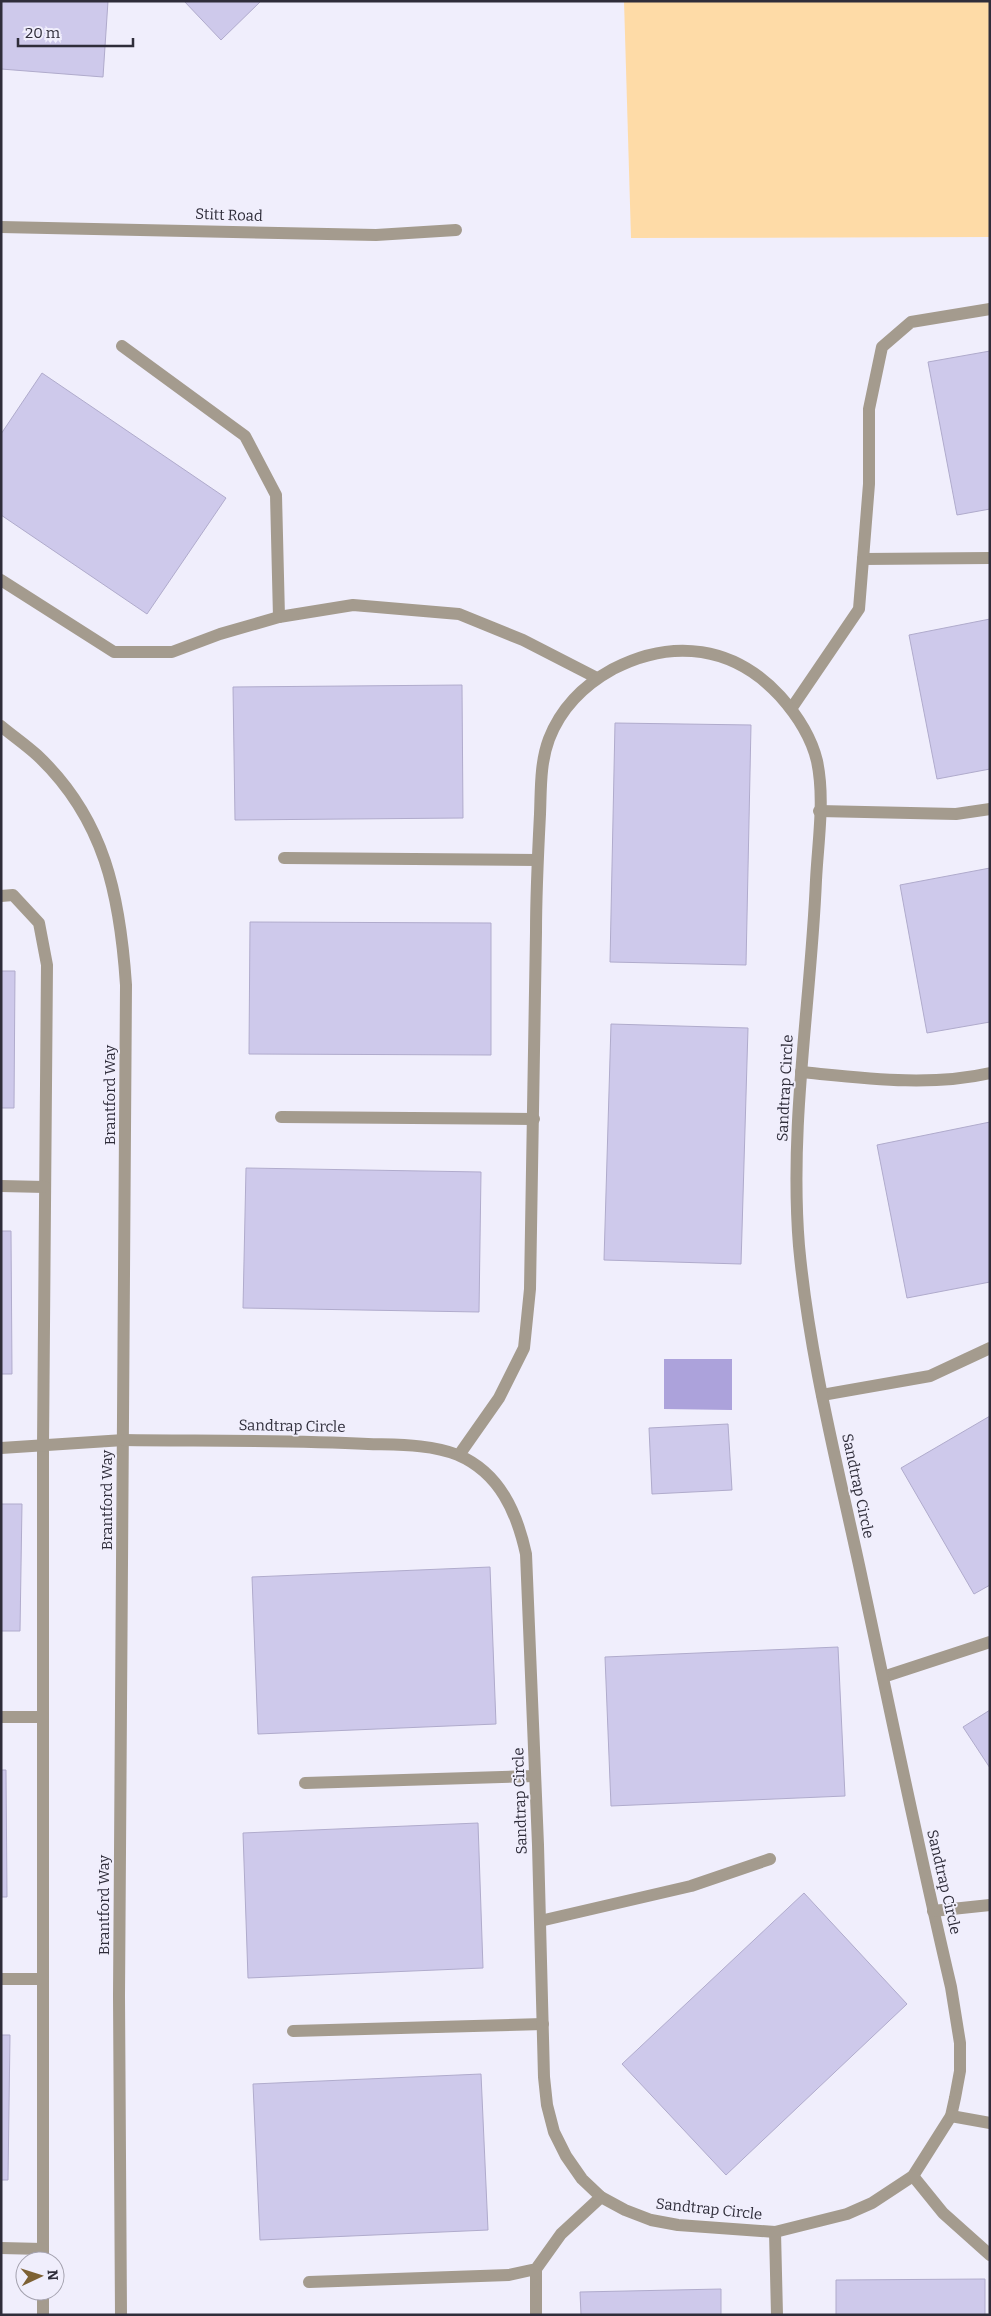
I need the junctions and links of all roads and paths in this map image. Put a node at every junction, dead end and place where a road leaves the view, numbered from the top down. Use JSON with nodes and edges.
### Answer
{"nodes":[{"id":1,"x":1,"y":227,"type":"edge"},
{"id":2,"x":456,"y":230,"type":"dead end"},
{"id":3,"x":990,"y":310,"type":"edge"},
{"id":4,"x":122,"y":346,"type":"dead end"},
{"id":5,"x":990,"y":558,"type":"edge"},
{"id":6,"x":863,"y":559,"type":"junction"},
{"id":7,"x":1,"y":580,"type":"edge"},
{"id":8,"x":279,"y":617,"type":"junction"},
{"id":9,"x":597,"y":678,"type":"junction"},
{"id":10,"x":791,"y":709,"type":"junction"},
{"id":11,"x":1,"y":726,"type":"edge"},
{"id":12,"x":990,"y":809,"type":"edge"},
{"id":13,"x":819,"y":811,"type":"junction"},
{"id":14,"x":284,"y":858,"type":"dead end"},
{"id":15,"x":538,"y":860,"type":"junction"},
{"id":16,"x":1,"y":896,"type":"edge"},
{"id":17,"x":801,"y":1072,"type":"junction"},
{"id":18,"x":990,"y":1074,"type":"edge"},
{"id":19,"x":281,"y":1117,"type":"dead end"},
{"id":20,"x":534,"y":1119,"type":"junction"},
{"id":21,"x":1,"y":1186,"type":"edge"},
{"id":22,"x":46,"y":1187,"type":"junction"},
{"id":23,"x":990,"y":1348,"type":"edge"},
{"id":24,"x":822,"y":1395,"type":"junction"},
{"id":25,"x":124,"y":1440,"type":"junction"},
{"id":26,"x":43,"y":1446,"type":"junction"},
{"id":27,"x":1,"y":1448,"type":"edge"},
{"id":28,"x":459,"y":1455,"type":"junction"},
{"id":29,"x":990,"y":1642,"type":"edge"},
{"id":30,"x":883,"y":1677,"type":"junction"},
{"id":31,"x":1,"y":1717,"type":"edge"},
{"id":32,"x":43,"y":1717,"type":"junction"},
{"id":33,"x":535,"y":1776,"type":"junction"},
{"id":34,"x":305,"y":1783,"type":"dead end"},
{"id":35,"x":770,"y":1859,"type":"dead end"},
{"id":36,"x":990,"y":1905,"type":"edge"},
{"id":37,"x":933,"y":1911,"type":"junction"},
{"id":38,"x":540,"y":1921,"type":"junction"},
{"id":39,"x":1,"y":1979,"type":"edge"},
{"id":40,"x":43,"y":1980,"type":"junction"},
{"id":41,"x":543,"y":2024,"type":"junction"},
{"id":42,"x":293,"y":2031,"type":"dead end"},
{"id":43,"x":951,"y":2116,"type":"junction"},
{"id":44,"x":990,"y":2123,"type":"edge"},
{"id":45,"x":913,"y":2176,"type":"junction"},
{"id":46,"x":601,"y":2197,"type":"junction"},
{"id":47,"x":775,"y":2232,"type":"junction"},
{"id":48,"x":1,"y":2248,"type":"edge"},
{"id":49,"x":19,"y":2251,"type":"edge"},
{"id":50,"x":43,"y":2251,"type":"edge"},
{"id":51,"x":990,"y":2255,"type":"edge"},
{"id":52,"x":536,"y":2269,"type":"junction"},
{"id":53,"x":310,"y":2282,"type":"dead end"},
{"id":54,"x":43,"y":2301,"type":"edge"},
{"id":55,"x":43,"y":2315,"type":"edge"},
{"id":56,"x":121,"y":2315,"type":"edge"},
{"id":57,"x":536,"y":2315,"type":"edge"},
{"id":58,"x":777,"y":2315,"type":"edge"}],
"edges":[{"from":1,"to":2,"type":"street","name":"Stitt Road"},
{"from":3,"to":6,"type":"street"},
{"from":4,"to":8,"type":"street"},
{"from":5,"to":6,"type":"street"},
{"from":6,"to":10,"type":"street"},
{"from":7,"to":8,"type":"street"},
{"from":8,"to":9,"type":"street"},
{"from":9,"to":10,"type":"street","name":"Sandtrap Circle"},
{"from":9,"to":15,"type":"street","name":"Sandtrap Circle"},
{"from":10,"to":13,"type":"street","name":"Sandtrap Circle"},
{"from":11,"to":25,"type":"street","name":"Brantford Way"},
{"from":12,"to":13,"type":"street"},
{"from":13,"to":17,"type":"street","name":"Sandtrap Circle"},
{"from":14,"to":15,"type":"street"},
{"from":15,"to":20,"type":"street","name":"Sandtrap Circle"},
{"from":16,"to":22,"type":"street"},
{"from":17,"to":18,"type":"street"},
{"from":17,"to":24,"type":"street","name":"Sandtrap Circle"},
{"from":19,"to":20,"type":"street"},
{"from":20,"to":28,"type":"street","name":"Sandtrap Circle"},
{"from":21,"to":22,"type":"street"},
{"from":22,"to":26,"type":"street"},
{"from":23,"to":24,"type":"street"},
{"from":24,"to":30,"type":"street","name":"Sandtrap Circle"},
{"from":25,"to":26,"type":"street","name":"Sandtrap Circle"},
{"from":25,"to":28,"type":"street","name":"Sandtrap Circle"},
{"from":25,"to":56,"type":"street","name":"Brantford Way"},
{"from":26,"to":27,"type":"street","name":"Sandtrap Circle"},
{"from":26,"to":32,"type":"street"},
{"from":28,"to":33,"type":"street","name":"Sandtrap Circle"},
{"from":29,"to":30,"type":"street"},
{"from":30,"to":37,"type":"street","name":"Sandtrap Circle"},
{"from":31,"to":32,"type":"street"},
{"from":32,"to":40,"type":"street"},
{"from":33,"to":34,"type":"street"},
{"from":33,"to":38,"type":"street","name":"Sandtrap Circle"},
{"from":35,"to":38,"type":"street"},
{"from":36,"to":37,"type":"street"},
{"from":37,"to":43,"type":"street","name":"Sandtrap Circle"},
{"from":38,"to":41,"type":"street","name":"Sandtrap Circle"},
{"from":39,"to":40,"type":"street"},
{"from":40,"to":50,"type":"street"},
{"from":41,"to":42,"type":"street"},
{"from":41,"to":46,"type":"street","name":"Sandtrap Circle"},
{"from":43,"to":44,"type":"street"},
{"from":43,"to":45,"type":"street","name":"Sandtrap Circle"},
{"from":45,"to":47,"type":"street","name":"Sandtrap Circle"},
{"from":45,"to":51,"type":"street"},
{"from":46,"to":47,"type":"street","name":"Sandtrap Circle"},
{"from":46,"to":52,"type":"street"},
{"from":47,"to":58,"type":"street"},
{"from":48,"to":49,"type":"street"},
{"from":52,"to":53,"type":"street"},
{"from":52,"to":57,"type":"street"},
{"from":54,"to":55,"type":"street"}]}
